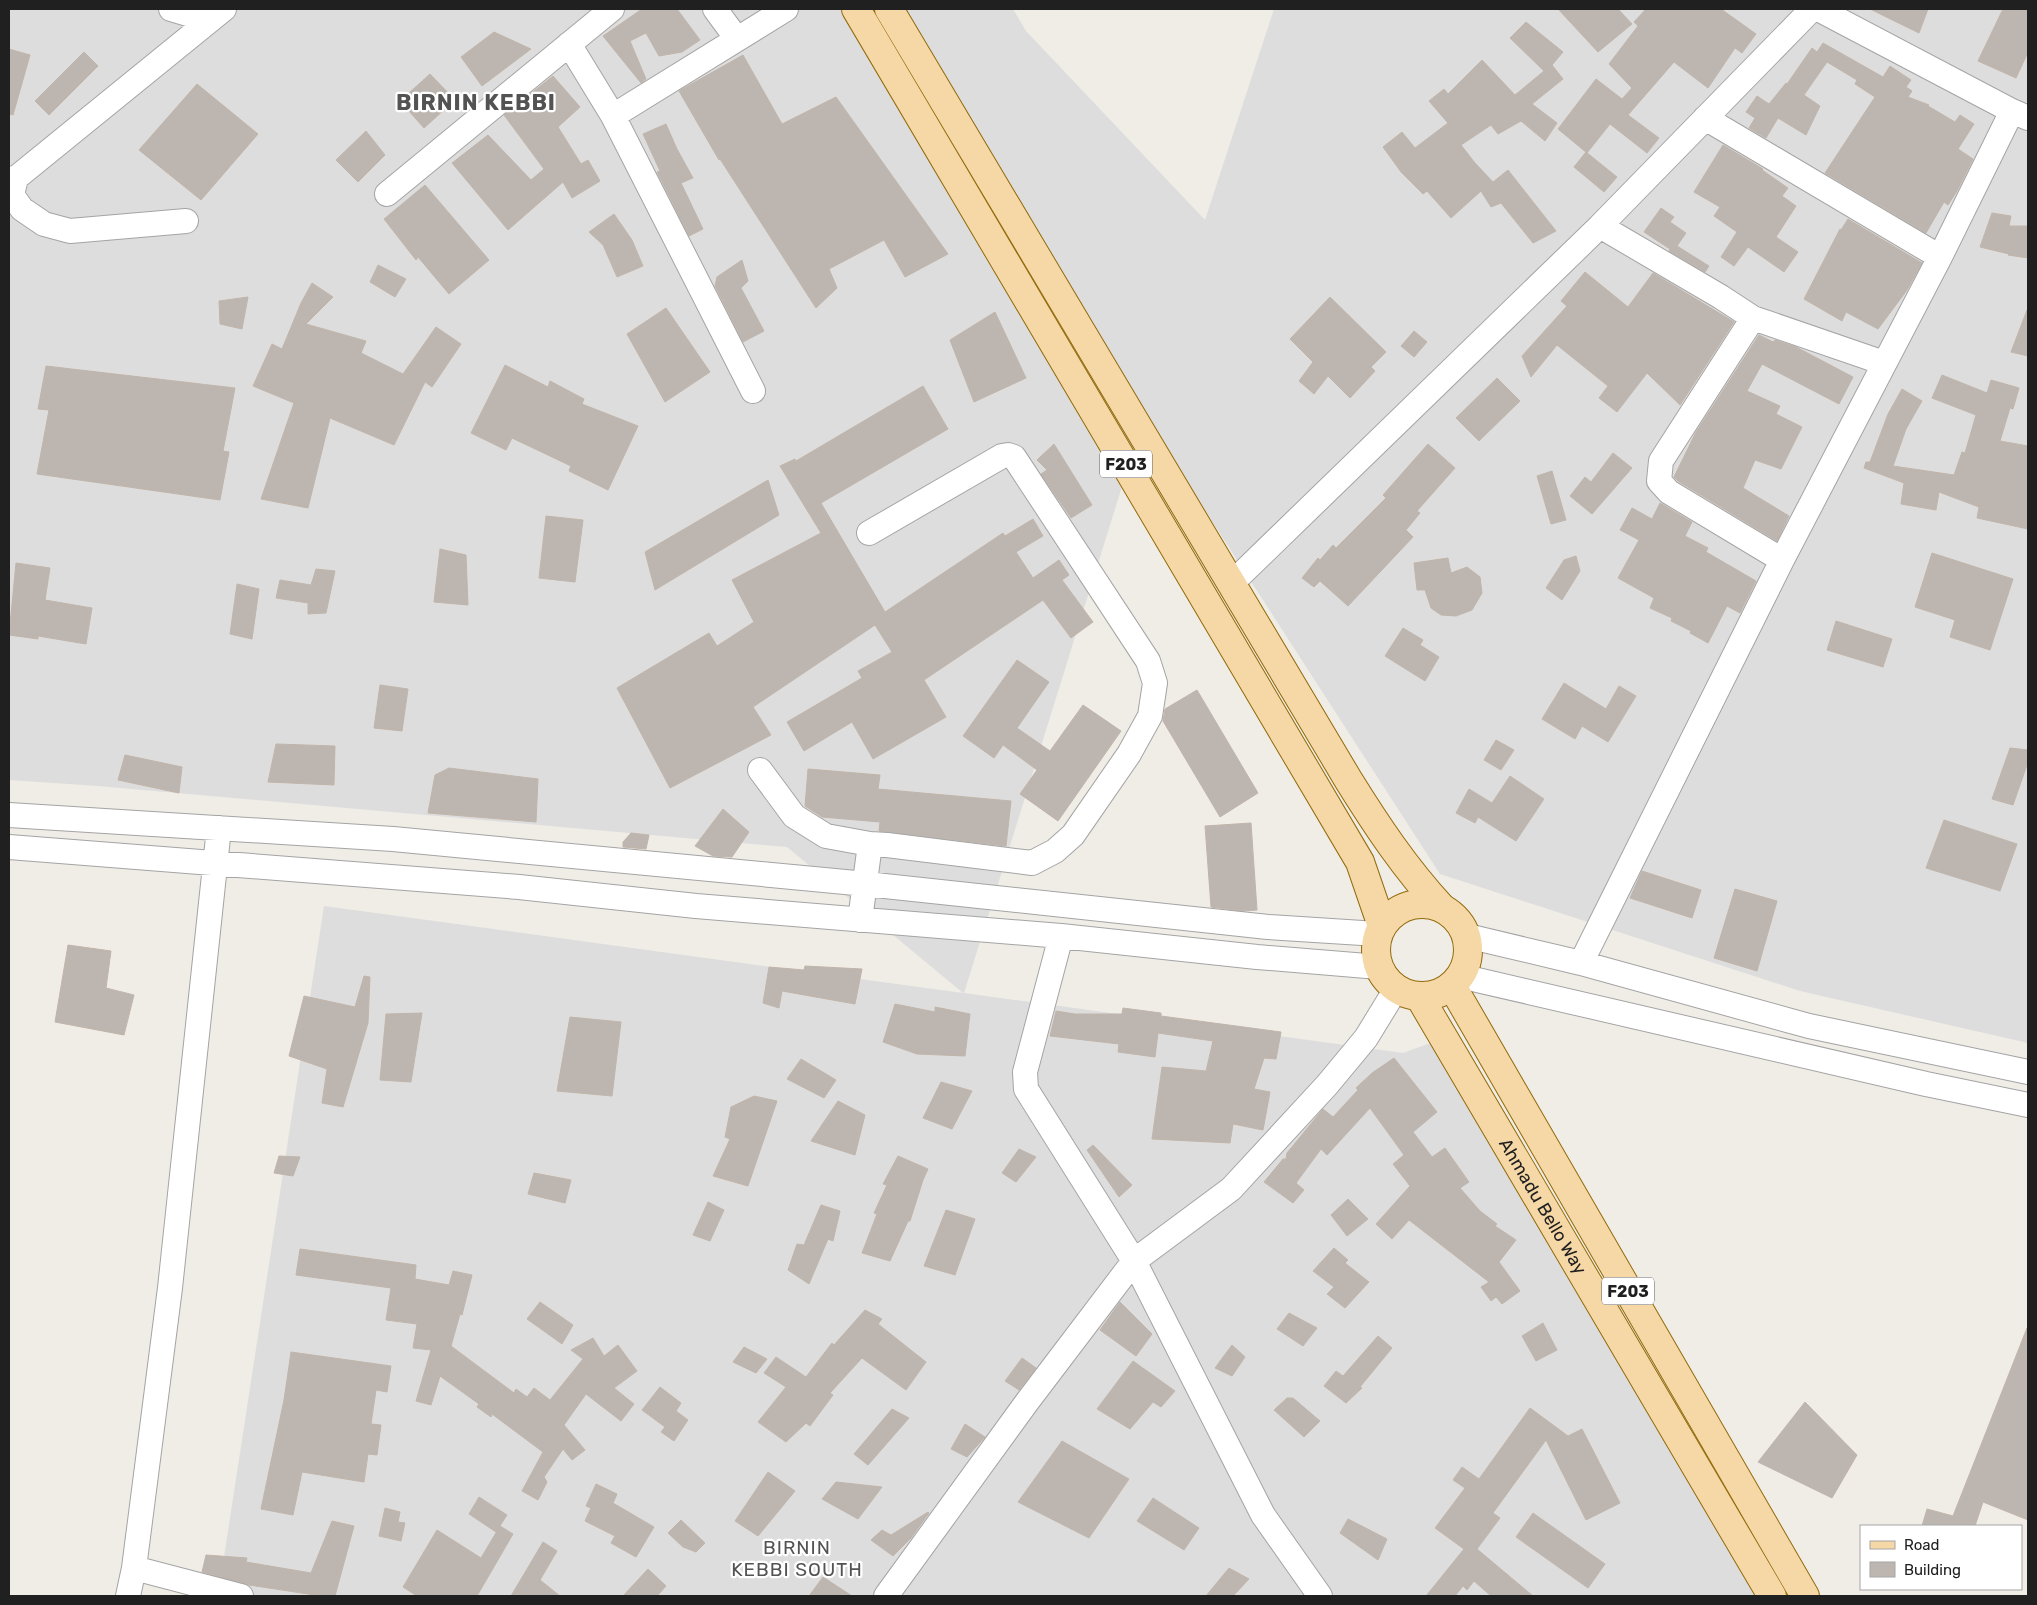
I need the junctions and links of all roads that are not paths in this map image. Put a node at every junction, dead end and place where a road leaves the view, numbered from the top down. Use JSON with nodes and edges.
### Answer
{"nodes":[{"id":1,"x":171,"y":9,"type":"edge"},
{"id":2,"x":612,"y":9,"type":"edge"},
{"id":3,"x":715,"y":9,"type":"edge"},
{"id":4,"x":786,"y":9,"type":"edge"},
{"id":5,"x":856,"y":9,"type":"edge"},
{"id":6,"x":889,"y":9,"type":"edge"},
{"id":7,"x":1812,"y":9,"type":"edge"},
{"id":8,"x":1818,"y":9,"type":"edge"},
{"id":9,"x":216,"y":14,"type":"edge"},
{"id":10,"x":738,"y":38,"type":"junction"},
{"id":11,"x":569,"y":44,"type":"junction"},
{"id":12,"x":2020,"y":114,"type":"edge"},
{"id":13,"x":613,"y":116,"type":"junction"},
{"id":14,"x":1705,"y":118,"type":"junction"},
{"id":15,"x":12,"y":179,"type":"edge"},
{"id":16,"x":387,"y":194,"type":"dead end"},
{"id":17,"x":186,"y":221,"type":"dead end"},
{"id":18,"x":1600,"y":226,"type":"junction"},
{"id":19,"x":1940,"y":257,"type":"junction"},
{"id":20,"x":1754,"y":318,"type":"junction"},
{"id":21,"x":1884,"y":363,"type":"junction"},
{"id":22,"x":753,"y":390,"type":"dead end"},
{"id":23,"x":869,"y":533,"type":"dead end"},
{"id":24,"x":1782,"y":560,"type":"junction"},
{"id":25,"x":1231,"y":584,"type":"junction"},
{"id":26,"x":760,"y":770,"type":"dead end"},
{"id":27,"x":9,"y":815,"type":"edge"},
{"id":28,"x":219,"y":828,"type":"junction"},
{"id":29,"x":870,"y":844,"type":"junction"},
{"id":30,"x":9,"y":847,"type":"edge"},
{"id":31,"x":214,"y":863,"type":"junction"},
{"id":32,"x":866,"y":884,"type":"junction"},
{"id":33,"x":1441,"y":907,"type":"junction"},
{"id":34,"x":860,"y":920,"type":"junction"},
{"id":35,"x":1380,"y":930,"type":"junction"},
{"id":36,"x":1061,"y":936,"type":"junction"},
{"id":37,"x":1467,"y":936,"type":"junction"},
{"id":38,"x":1581,"y":963,"type":"junction"},
{"id":39,"x":1378,"y":967,"type":"junction"},
{"id":40,"x":1456,"y":981,"type":"junction"},
{"id":41,"x":1408,"y":992,"type":"junction"},
{"id":42,"x":1858,"y":1036,"type":"junction"},
{"id":43,"x":1852,"y":1067,"type":"junction"},
{"id":44,"x":2028,"y":1072,"type":"edge"},
{"id":45,"x":2028,"y":1105,"type":"edge"},
{"id":46,"x":1134,"y":1261,"type":"junction"},
{"id":47,"x":134,"y":1568,"type":"junction"},
{"id":48,"x":128,"y":1596,"type":"edge"},
{"id":49,"x":241,"y":1596,"type":"edge"},
{"id":50,"x":886,"y":1596,"type":"edge"},
{"id":51,"x":1320,"y":1596,"type":"edge"},
{"id":52,"x":1772,"y":1596,"type":"edge"},
{"id":53,"x":1805,"y":1596,"type":"edge"}],
"edges":[{"from":1,"to":9,"type":"street"},
{"from":2,"to":11,"type":"street"},
{"from":3,"to":10,"type":"street"},
{"from":4,"to":10,"type":"street"},
{"from":5,"to":35,"type":"main road","number":"F203"},
{"from":6,"to":25,"type":"main road","number":"F203"},
{"from":7,"to":14,"type":"street"},
{"from":8,"to":12,"type":"street"},
{"from":9,"to":15,"type":"street"},
{"from":10,"to":13,"type":"street"},
{"from":11,"to":13,"type":"street"},
{"from":11,"to":16,"type":"street"},
{"from":12,"to":19,"type":"street"},
{"from":13,"to":22,"type":"street"},
{"from":14,"to":18,"type":"street"},
{"from":14,"to":19,"type":"street"},
{"from":15,"to":17,"type":"street"},
{"from":18,"to":20,"type":"street"},
{"from":18,"to":25,"type":"street"},
{"from":19,"to":21,"type":"street"},
{"from":20,"to":21,"type":"street"},
{"from":20,"to":24,"type":"street"},
{"from":21,"to":24,"type":"street"},
{"from":23,"to":29,"type":"street"},
{"from":24,"to":38,"type":"street"},
{"from":25,"to":33,"type":"main road","number":"F203"},
{"from":26,"to":29,"type":"street"},
{"from":27,"to":28,"type":"street"},
{"from":28,"to":31,"type":"street"},
{"from":28,"to":32,"type":"street"},
{"from":29,"to":32,"type":"street"},
{"from":30,"to":31,"type":"street"},
{"from":31,"to":34,"type":"street"},
{"from":31,"to":47,"type":"street"},
{"from":32,"to":34,"type":"street"},
{"from":32,"to":35,"type":"street"},
{"from":33,"to":35,"type":"main road"},
{"from":33,"to":37,"type":"main road"},
{"from":34,"to":36,"type":"street"},
{"from":35,"to":39,"type":"main road"},
{"from":36,"to":39,"type":"street"},
{"from":36,"to":46,"type":"street"},
{"from":37,"to":38,"type":"street"},
{"from":37,"to":40,"type":"main road"},
{"from":38,"to":42,"type":"street"},
{"from":39,"to":41,"type":"main road"},
{"from":40,"to":41,"type":"main road"},
{"from":40,"to":43,"type":"street"},
{"from":40,"to":53,"type":"main road","number":"F203"},
{"from":41,"to":46,"type":"street"},
{"from":41,"to":52,"type":"main road","name":"Ahmadu Bello Way","number":"F203"},
{"from":42,"to":43,"type":"street"},
{"from":42,"to":44,"type":"street"},
{"from":43,"to":45,"type":"street"},
{"from":46,"to":50,"type":"street"},
{"from":46,"to":51,"type":"street"},
{"from":47,"to":48,"type":"street"},
{"from":47,"to":49,"type":"street"}]}
